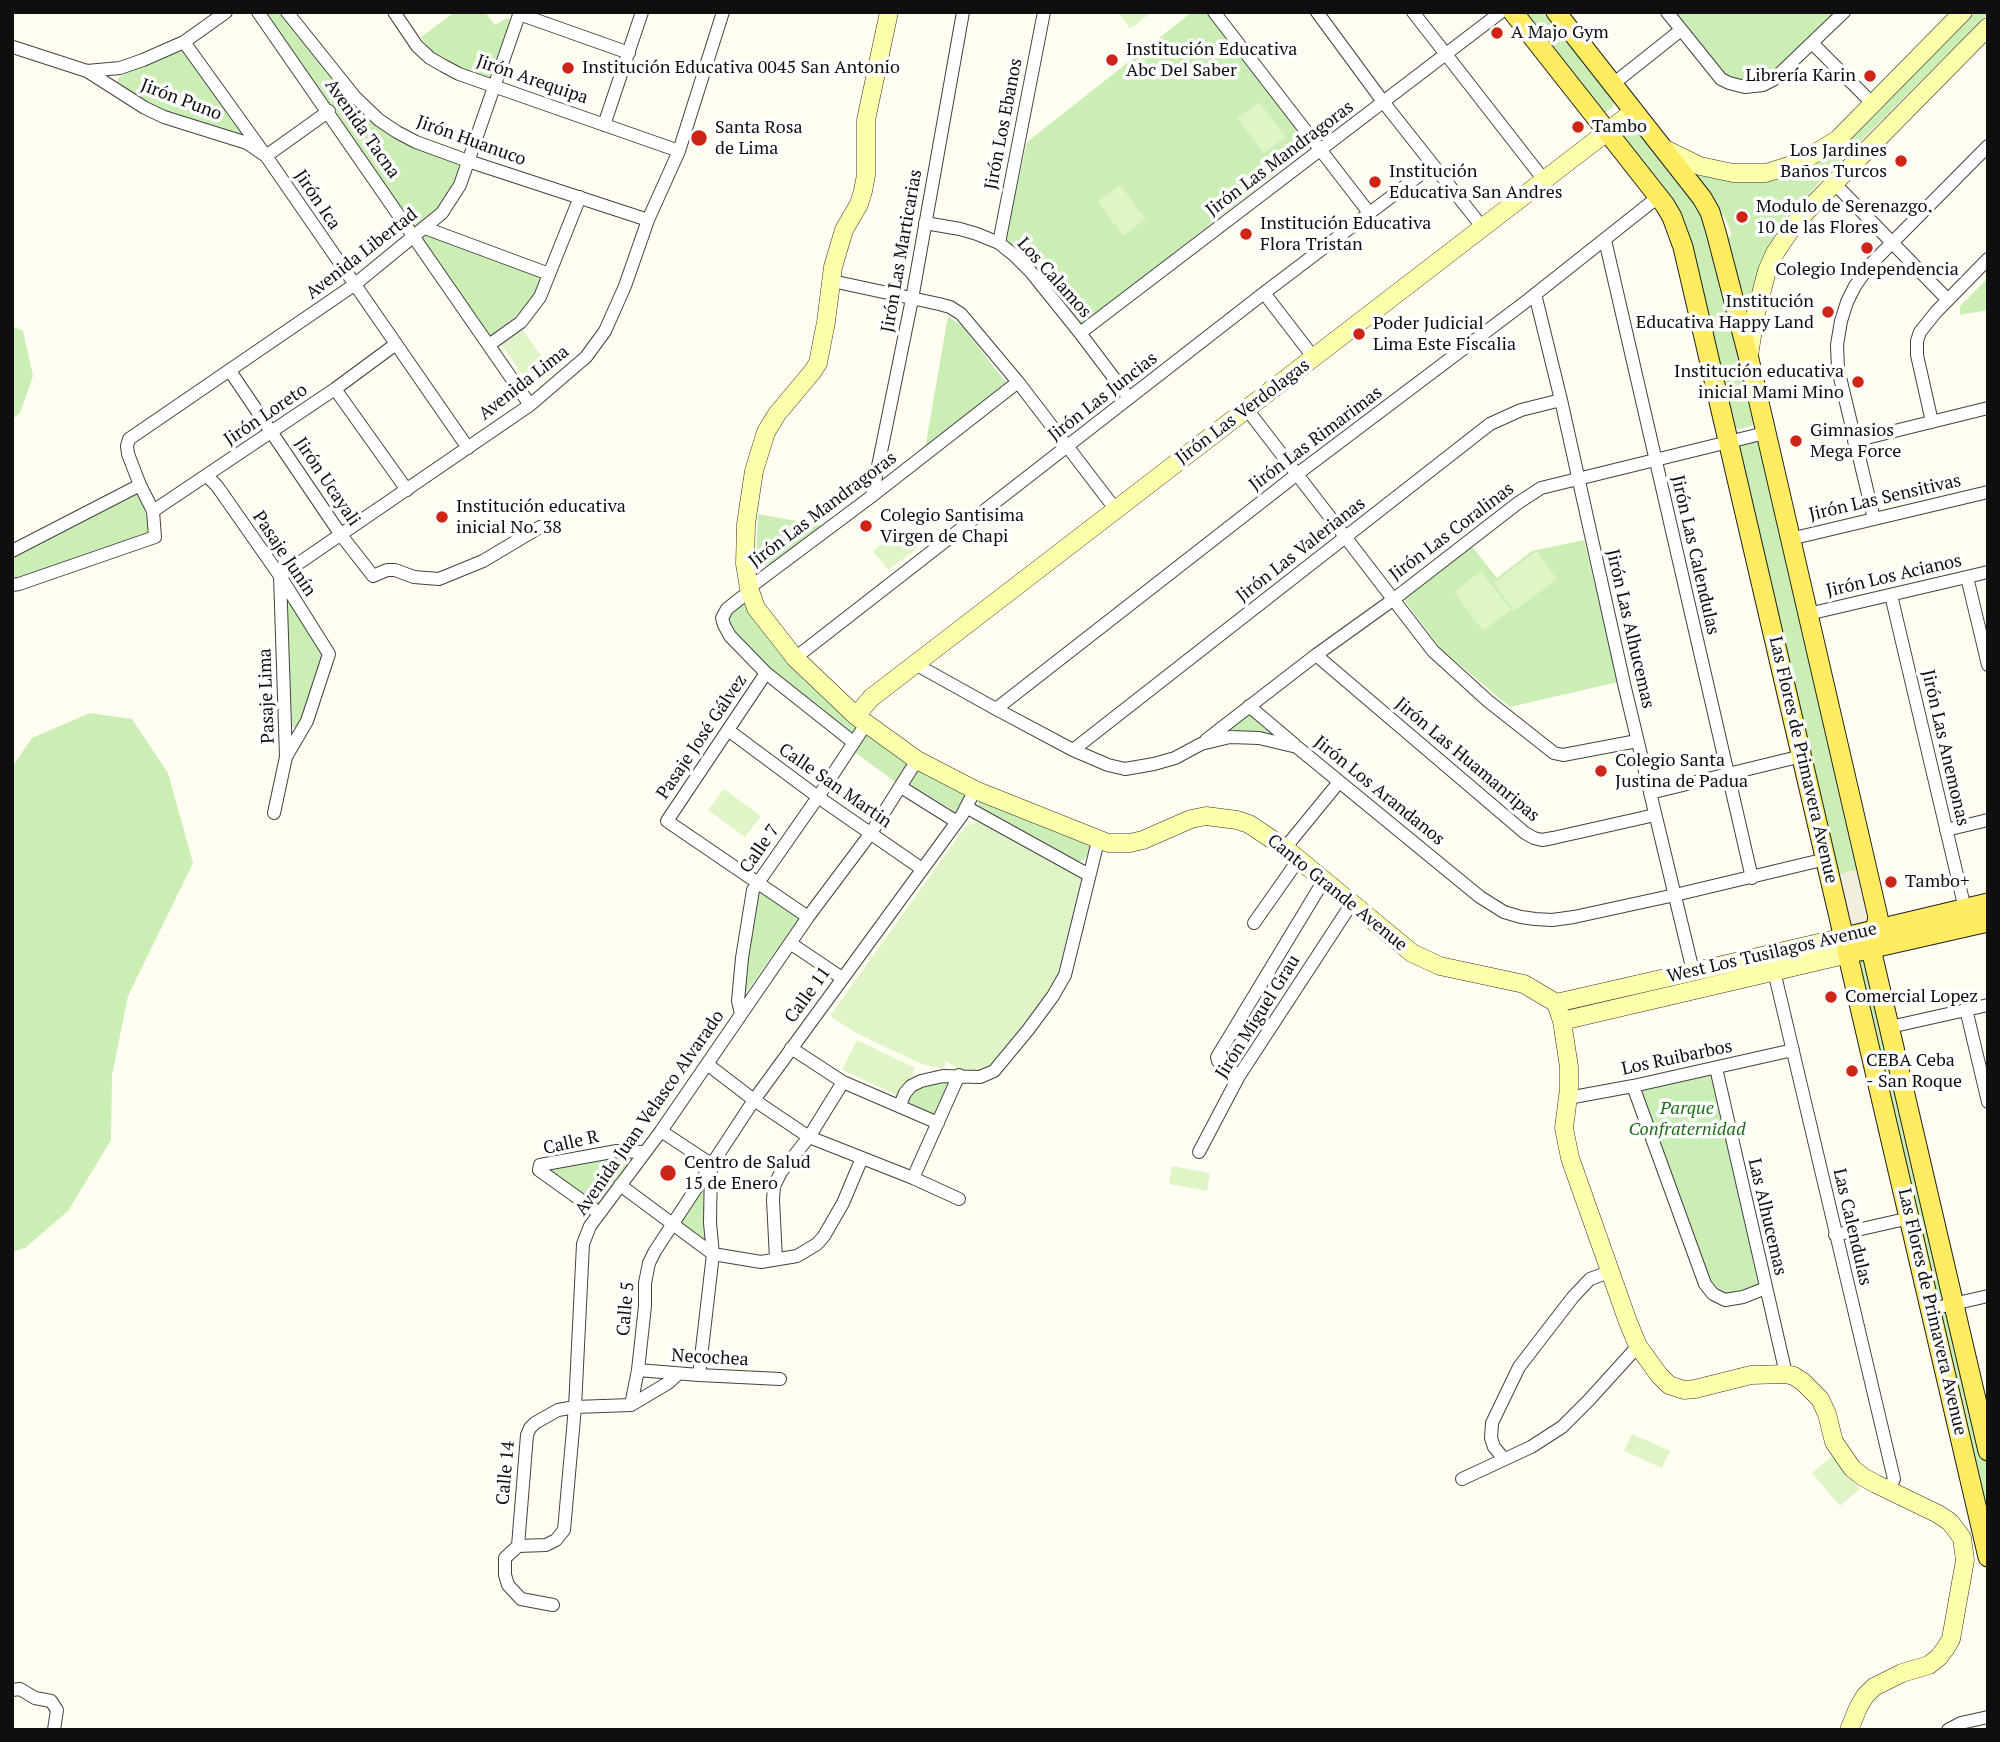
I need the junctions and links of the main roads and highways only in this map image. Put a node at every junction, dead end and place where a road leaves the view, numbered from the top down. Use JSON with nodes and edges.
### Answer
{"nodes":[{"id":1,"x":1513,"y":12,"type":"edge"},
{"id":2,"x":1556,"y":12,"type":"edge"},
{"id":3,"x":1988,"y":904,"type":"edge"},
{"id":4,"x":1988,"y":922,"type":"edge"},
{"id":5,"x":1873,"y":939,"type":"junction"},
{"id":6,"x":1847,"y":945,"type":"junction"},
{"id":7,"x":1988,"y":1451,"type":"edge"},
{"id":8,"x":1988,"y":1557,"type":"edge"}],
"edges":[{"from":1,"to":6,"type":"main road","name":"Las Flores de Primavera Avenue"},
{"from":2,"to":5,"type":"main road","name":"Las Flores de Primavera Avenue"},
{"from":3,"to":5,"type":"main road","name":"West Los Tusilagos Avenue"},
{"from":4,"to":5,"type":"main road","name":"West Los Tusilagos Avenue"},
{"from":5,"to":6,"type":"main road","name":"West Los Tusilagos Avenue"},
{"from":5,"to":7,"type":"main road","name":"Las Flores de Primavera Avenue"},
{"from":6,"to":8,"type":"main road","name":"Las Flores de Primavera Avenue"}]}
